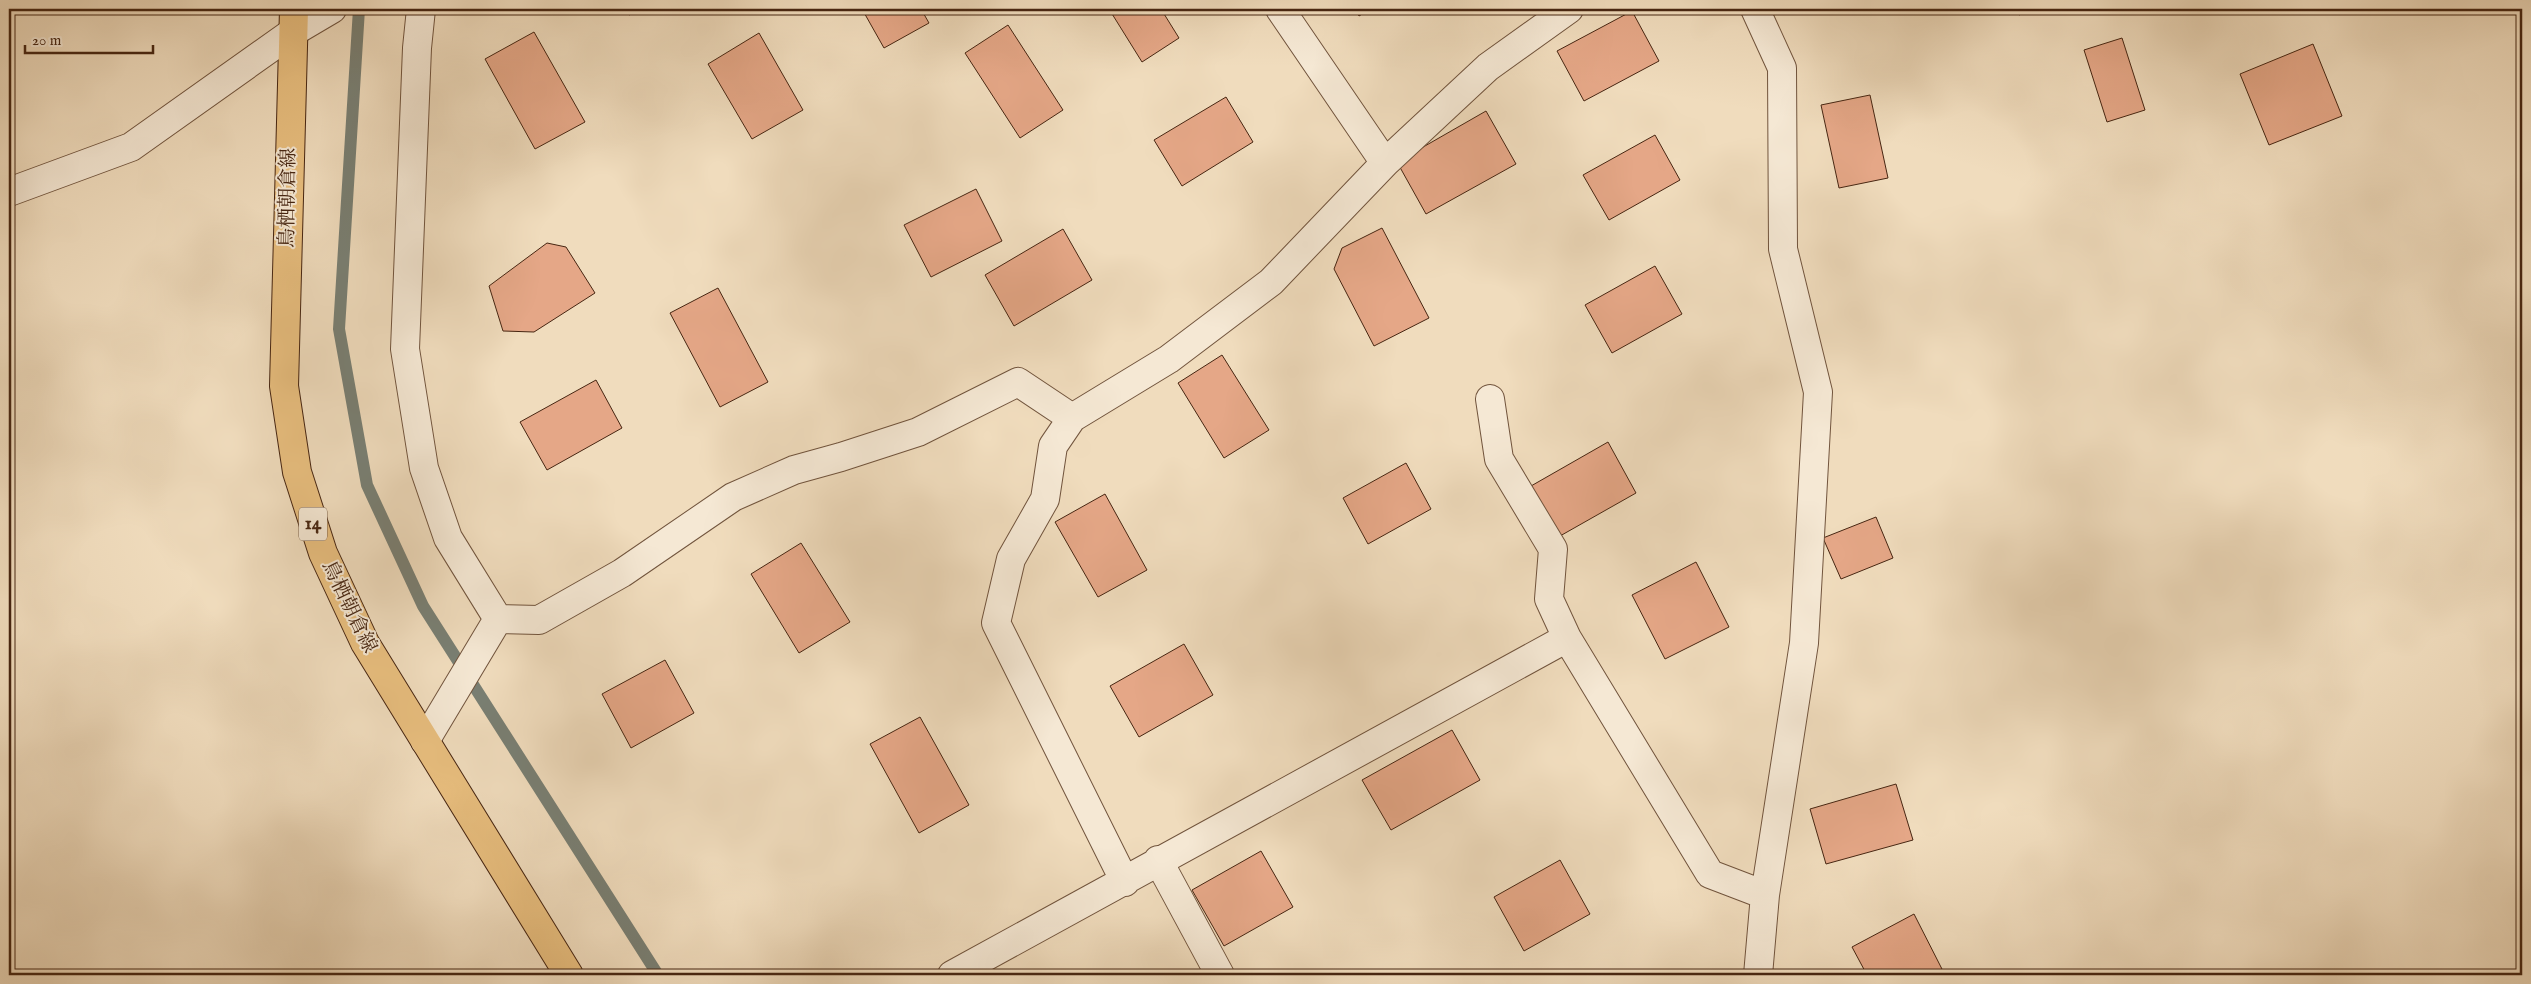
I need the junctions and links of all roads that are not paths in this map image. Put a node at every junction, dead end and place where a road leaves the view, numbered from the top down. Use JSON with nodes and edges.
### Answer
{"nodes":[{"id":1,"x":421,"y":9,"type":"edge"},
{"id":2,"x":1280,"y":9,"type":"edge"},
{"id":3,"x":1569,"y":9,"type":"edge"},
{"id":4,"x":1755,"y":9,"type":"edge"},
{"id":5,"x":329,"y":10,"type":"edge"},
{"id":6,"x":293,"y":20,"type":"edge"},
{"id":7,"x":1385,"y":163,"type":"junction"},
{"id":8,"x":9,"y":192,"type":"edge"},
{"id":9,"x":1490,"y":399,"type":"dead end"},
{"id":10,"x":1072,"y":418,"type":"junction"},
{"id":11,"x":498,"y":619,"type":"junction"},
{"id":12,"x":1566,"y":638,"type":"junction"},
{"id":13,"x":425,"y":741,"type":"junction"},
{"id":14,"x":1158,"y":860,"type":"junction"},
{"id":15,"x":1125,"y":882,"type":"junction"},
{"id":16,"x":1765,"y":895,"type":"junction"},
{"id":17,"x":569,"y":975,"type":"edge"},
{"id":18,"x":952,"y":975,"type":"edge"},
{"id":19,"x":1220,"y":975,"type":"edge"},
{"id":20,"x":1758,"y":975,"type":"edge"}],
"edges":[{"from":1,"to":11,"type":"street"},
{"from":2,"to":7,"type":"street"},
{"from":3,"to":7,"type":"street"},
{"from":4,"to":16,"type":"street"},
{"from":5,"to":6,"type":"street"},
{"from":6,"to":8,"type":"street"},
{"from":6,"to":13,"type":"main road","name":"鳥栖朝倉線","number":"14"},
{"from":7,"to":10,"type":"street"},
{"from":9,"to":12,"type":"street"},
{"from":10,"to":11,"type":"street"},
{"from":10,"to":15,"type":"street"},
{"from":11,"to":13,"type":"street"},
{"from":12,"to":14,"type":"street"},
{"from":12,"to":16,"type":"street"},
{"from":13,"to":17,"type":"main road","name":"鳥栖朝倉線","number":"14"},
{"from":14,"to":15,"type":"street"},
{"from":14,"to":19,"type":"street"},
{"from":15,"to":18,"type":"street"},
{"from":16,"to":20,"type":"street"}]}
